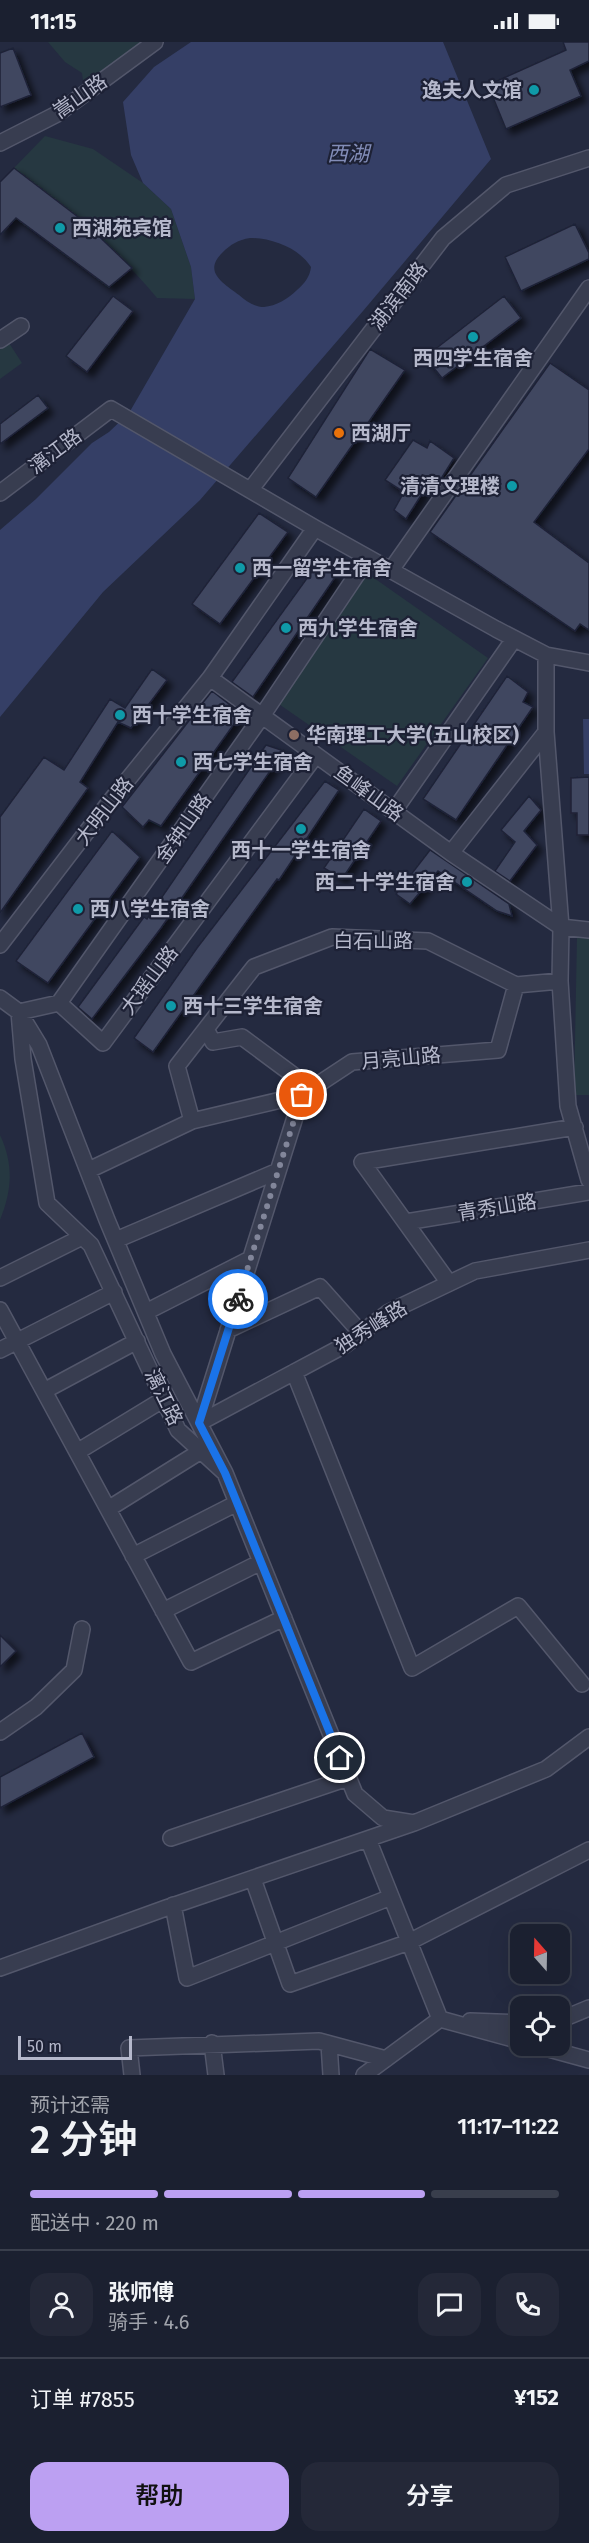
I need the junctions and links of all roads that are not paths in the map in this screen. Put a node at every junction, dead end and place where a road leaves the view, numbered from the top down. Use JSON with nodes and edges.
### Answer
{"nodes":[{"id":1,"x":155,"y":42,"type":"edge"},
{"id":2,"x":0,"y":143,"type":"edge"},
{"id":3,"x":589,"y":158,"type":"edge"},
{"id":4,"x":589,"y":288,"type":"edge"},
{"id":5,"x":21,"y":326,"type":"dead end"},
{"id":6,"x":0,"y":340,"type":"edge"},
{"id":7,"x":251,"y":489,"type":"junction"},
{"id":8,"x":0,"y":493,"type":"edge"},
{"id":9,"x":315,"y":528,"type":"junction"},
{"id":10,"x":368,"y":558,"type":"junction"},
{"id":11,"x":391,"y":570,"type":"junction"},
{"id":12,"x":514,"y":639,"type":"junction"},
{"id":13,"x":546,"y":655,"type":"junction"},
{"id":14,"x":587,"y":664,"type":"edge"},
{"id":15,"x":210,"y":678,"type":"junction"},
{"id":16,"x":262,"y":716,"type":"junction"},
{"id":17,"x":546,"y":732,"type":"junction"},
{"id":18,"x":316,"y":755,"type":"junction"},
{"id":19,"x":394,"y":811,"type":"junction"},
{"id":20,"x":451,"y":853,"type":"junction"},
{"id":21,"x":561,"y":927,"type":"junction"},
{"id":22,"x":589,"y":930,"type":"edge"},
{"id":23,"x":0,"y":945,"type":"edge"},
{"id":24,"x":560,"y":981,"type":"junction"},
{"id":25,"x":516,"y":985,"type":"junction"},
{"id":26,"x":0,"y":998,"type":"edge"},
{"id":27,"x":59,"y":1003,"type":"junction"},
{"id":28,"x":19,"y":1012,"type":"junction"},
{"id":29,"x":206,"y":1029,"type":"junction"},
{"id":30,"x":307,"y":1092,"type":"junction"},
{"id":31,"x":192,"y":1121,"type":"junction"},
{"id":32,"x":575,"y":1127,"type":"junction"},
{"id":33,"x":89,"y":1170,"type":"junction"},
{"id":34,"x":278,"y":1171,"type":"junction"},
{"id":35,"x":589,"y":1180,"type":"edge"},
{"id":36,"x":589,"y":1192,"type":"edge"},
{"id":37,"x":405,"y":1222,"type":"junction"},
{"id":38,"x":82,"y":1237,"type":"junction"},
{"id":39,"x":116,"y":1240,"type":"junction"},
{"id":40,"x":589,"y":1250,"type":"edge"},
{"id":41,"x":250,"y":1259,"type":"junction"},
{"id":42,"x":0,"y":1278,"type":"edge"},
{"id":43,"x":449,"y":1283,"type":"junction"},
{"id":44,"x":114,"y":1292,"type":"junction"},
{"id":45,"x":0,"y":1310,"type":"edge"},
{"id":46,"x":146,"y":1312,"type":"junction"},
{"id":47,"x":228,"y":1330,"type":"junction"},
{"id":48,"x":361,"y":1333,"type":"junction"},
{"id":49,"x":137,"y":1341,"type":"junction"},
{"id":50,"x":17,"y":1342,"type":"junction"},
{"id":51,"x":0,"y":1350,"type":"edge"},
{"id":52,"x":294,"y":1372,"type":"junction"},
{"id":53,"x":44,"y":1391,"type":"junction"},
{"id":54,"x":164,"y":1400,"type":"junction"},
{"id":55,"x":199,"y":1423,"type":"junction"},
{"id":56,"x":201,"y":1451,"type":"junction"},
{"id":57,"x":77,"y":1452,"type":"junction"},
{"id":58,"x":225,"y":1473,"type":"junction"},
{"id":59,"x":237,"y":1503,"type":"junction"},
{"id":60,"x":108,"y":1509,"type":"junction"},
{"id":61,"x":133,"y":1556,"type":"junction"},
{"id":62,"x":261,"y":1562,"type":"junction"},
{"id":63,"x":163,"y":1611,"type":"junction"},
{"id":64,"x":284,"y":1618,"type":"junction"},
{"id":65,"x":82,"y":1629,"type":"dead end"},
{"id":66,"x":582,"y":1684,"type":"dead end"},
{"id":67,"x":0,"y":1732,"type":"edge"},
{"id":68,"x":589,"y":1737,"type":"edge"},
{"id":69,"x":348,"y":1778,"type":"junction"},
{"id":70,"x":414,"y":1823,"type":"junction"},
{"id":71,"x":171,"y":1838,"type":"dead end"},
{"id":72,"x":368,"y":1839,"type":"junction"},
{"id":73,"x":589,"y":1850,"type":"edge"},
{"id":74,"x":253,"y":1879,"type":"junction"},
{"id":75,"x":391,"y":1897,"type":"junction"},
{"id":76,"x":173,"y":1905,"type":"junction"},
{"id":77,"x":277,"y":1942,"type":"junction"},
{"id":78,"x":410,"y":1942,"type":"junction"},
{"id":79,"x":0,"y":1968,"type":"edge"},
{"id":80,"x":589,"y":2008,"type":"edge"},
{"id":81,"x":570,"y":2016,"type":"edge"},
{"id":82,"x":440,"y":2019,"type":"junction"},
{"id":83,"x":510,"y":2022,"type":"edge"},
{"id":84,"x":510,"y":2038,"type":"edge"},
{"id":85,"x":212,"y":2043,"type":"junction"},
{"id":86,"x":329,"y":2044,"type":"junction"},
{"id":87,"x":570,"y":2055,"type":"edge"},
{"id":88,"x":386,"y":2059,"type":"junction"},
{"id":89,"x":589,"y":2060,"type":"edge"},
{"id":90,"x":132,"y":2075,"type":"edge"},
{"id":91,"x":216,"y":2075,"type":"edge"},
{"id":92,"x":331,"y":2075,"type":"edge"},
{"id":93,"x":364,"y":2075,"type":"edge"}],
"edges":[{"from":1,"to":2,"type":"street","name":"嵩山路"},
{"from":3,"to":7,"type":"street","name":"湖滨南路"},
{"from":4,"to":11,"type":"street"},
{"from":5,"to":6,"type":"street"},
{"from":7,"to":8,"type":"street","name":"漓江路"},
{"from":7,"to":9,"type":"street"},
{"from":9,"to":10,"type":"street"},
{"from":9,"to":15,"type":"street"},
{"from":10,"to":11,"type":"street"},
{"from":10,"to":16,"type":"street","name":"金钟山路"},
{"from":11,"to":12,"type":"street"},
{"from":12,"to":13,"type":"street"},
{"from":12,"to":19,"type":"street"},
{"from":13,"to":14,"type":"street"},
{"from":13,"to":17,"type":"street"},
{"from":15,"to":16,"type":"street","name":"鱼峰山路"},
{"from":15,"to":23,"type":"street","name":"大明山路"},
{"from":16,"to":18,"type":"street","name":"鱼峰山路"},
{"from":16,"to":27,"type":"street","name":"金钟山路"},
{"from":17,"to":20,"type":"street"},
{"from":17,"to":21,"type":"street"},
{"from":18,"to":19,"type":"street","name":"鱼峰山路"},
{"from":18,"to":27,"type":"street","name":"大瑶山路"},
{"from":19,"to":20,"type":"street","name":"鱼峰山路"},
{"from":20,"to":21,"type":"street","name":"鱼峰山路"},
{"from":21,"to":22,"type":"street"},
{"from":21,"to":24,"type":"street"},
{"from":24,"to":25,"type":"street"},
{"from":24,"to":32,"type":"street"},
{"from":25,"to":29,"type":"street","name":"白石山路"},
{"from":25,"to":30,"type":"street","name":"月亮山路"},
{"from":26,"to":28,"type":"street"},
{"from":27,"to":28,"type":"street"},
{"from":28,"to":33,"type":"street"},
{"from":28,"to":38,"type":"street","name":"漓江路"},
{"from":29,"to":30,"type":"street"},
{"from":29,"to":31,"type":"street","name":"白石山路"},
{"from":30,"to":31,"type":"street"},
{"from":30,"to":34,"type":"street"},
{"from":31,"to":33,"type":"street"},
{"from":32,"to":35,"type":"street"},
{"from":32,"to":37,"type":"street"},
{"from":33,"to":39,"type":"street"},
{"from":34,"to":39,"type":"street"},
{"from":34,"to":41,"type":"street"},
{"from":36,"to":37,"type":"street","name":"青秀山路"},
{"from":37,"to":43,"type":"street"},
{"from":38,"to":42,"type":"street"},
{"from":38,"to":44,"type":"street","name":"漓江路"},
{"from":39,"to":46,"type":"street"},
{"from":40,"to":43,"type":"street","name":"独秀峰路"},
{"from":41,"to":46,"type":"street"},
{"from":41,"to":47,"type":"street"},
{"from":43,"to":48,"type":"street","name":"独秀峰路"},
{"from":44,"to":49,"type":"street","name":"漓江路"},
{"from":44,"to":50,"type":"street"},
{"from":45,"to":50,"type":"street"},
{"from":46,"to":55,"type":"street"},
{"from":47,"to":48,"type":"street"},
{"from":47,"to":55,"type":"street"},
{"from":48,"to":52,"type":"street","name":"独秀峰路"},
{"from":49,"to":53,"type":"street"},
{"from":49,"to":54,"type":"street","name":"漓江路"},
{"from":50,"to":51,"type":"street"},
{"from":50,"to":53,"type":"street"},
{"from":52,"to":55,"type":"street","name":"独秀峰路"},
{"from":52,"to":66,"type":"street"},
{"from":53,"to":57,"type":"street"},
{"from":54,"to":56,"type":"street","name":"漓江路"},
{"from":54,"to":57,"type":"street"},
{"from":55,"to":58,"type":"street"},
{"from":56,"to":58,"type":"street","name":"漓江路"},
{"from":56,"to":60,"type":"street"},
{"from":57,"to":60,"type":"street"},
{"from":58,"to":59,"type":"street","name":"漓江路"},
{"from":59,"to":61,"type":"street"},
{"from":59,"to":62,"type":"street","name":"漓江路"},
{"from":60,"to":61,"type":"street"},
{"from":61,"to":63,"type":"street"},
{"from":62,"to":63,"type":"street"},
{"from":62,"to":64,"type":"street","name":"漓江路"},
{"from":63,"to":64,"type":"street"},
{"from":64,"to":69,"type":"street","name":"漓江路"},
{"from":65,"to":67,"type":"street"},
{"from":68,"to":70,"type":"street"},
{"from":69,"to":70,"type":"street","name":"漓江路"},
{"from":69,"to":71,"type":"street"},
{"from":70,"to":72,"type":"street"},
{"from":72,"to":74,"type":"street"},
{"from":72,"to":75,"type":"street"},
{"from":73,"to":78,"type":"street"},
{"from":74,"to":76,"type":"street"},
{"from":74,"to":77,"type":"street"},
{"from":75,"to":77,"type":"street"},
{"from":75,"to":78,"type":"street"},
{"from":76,"to":77,"type":"street"},
{"from":76,"to":79,"type":"street"},
{"from":77,"to":78,"type":"street"},
{"from":78,"to":82,"type":"street"},
{"from":80,"to":81,"type":"street"},
{"from":82,"to":83,"type":"street"},
{"from":82,"to":84,"type":"street"},
{"from":82,"to":88,"type":"street"},
{"from":85,"to":86,"type":"street"},
{"from":85,"to":90,"type":"street"},
{"from":85,"to":91,"type":"street"},
{"from":86,"to":88,"type":"street"},
{"from":86,"to":92,"type":"street"},
{"from":87,"to":89,"type":"street"},
{"from":88,"to":93,"type":"street"}]}
